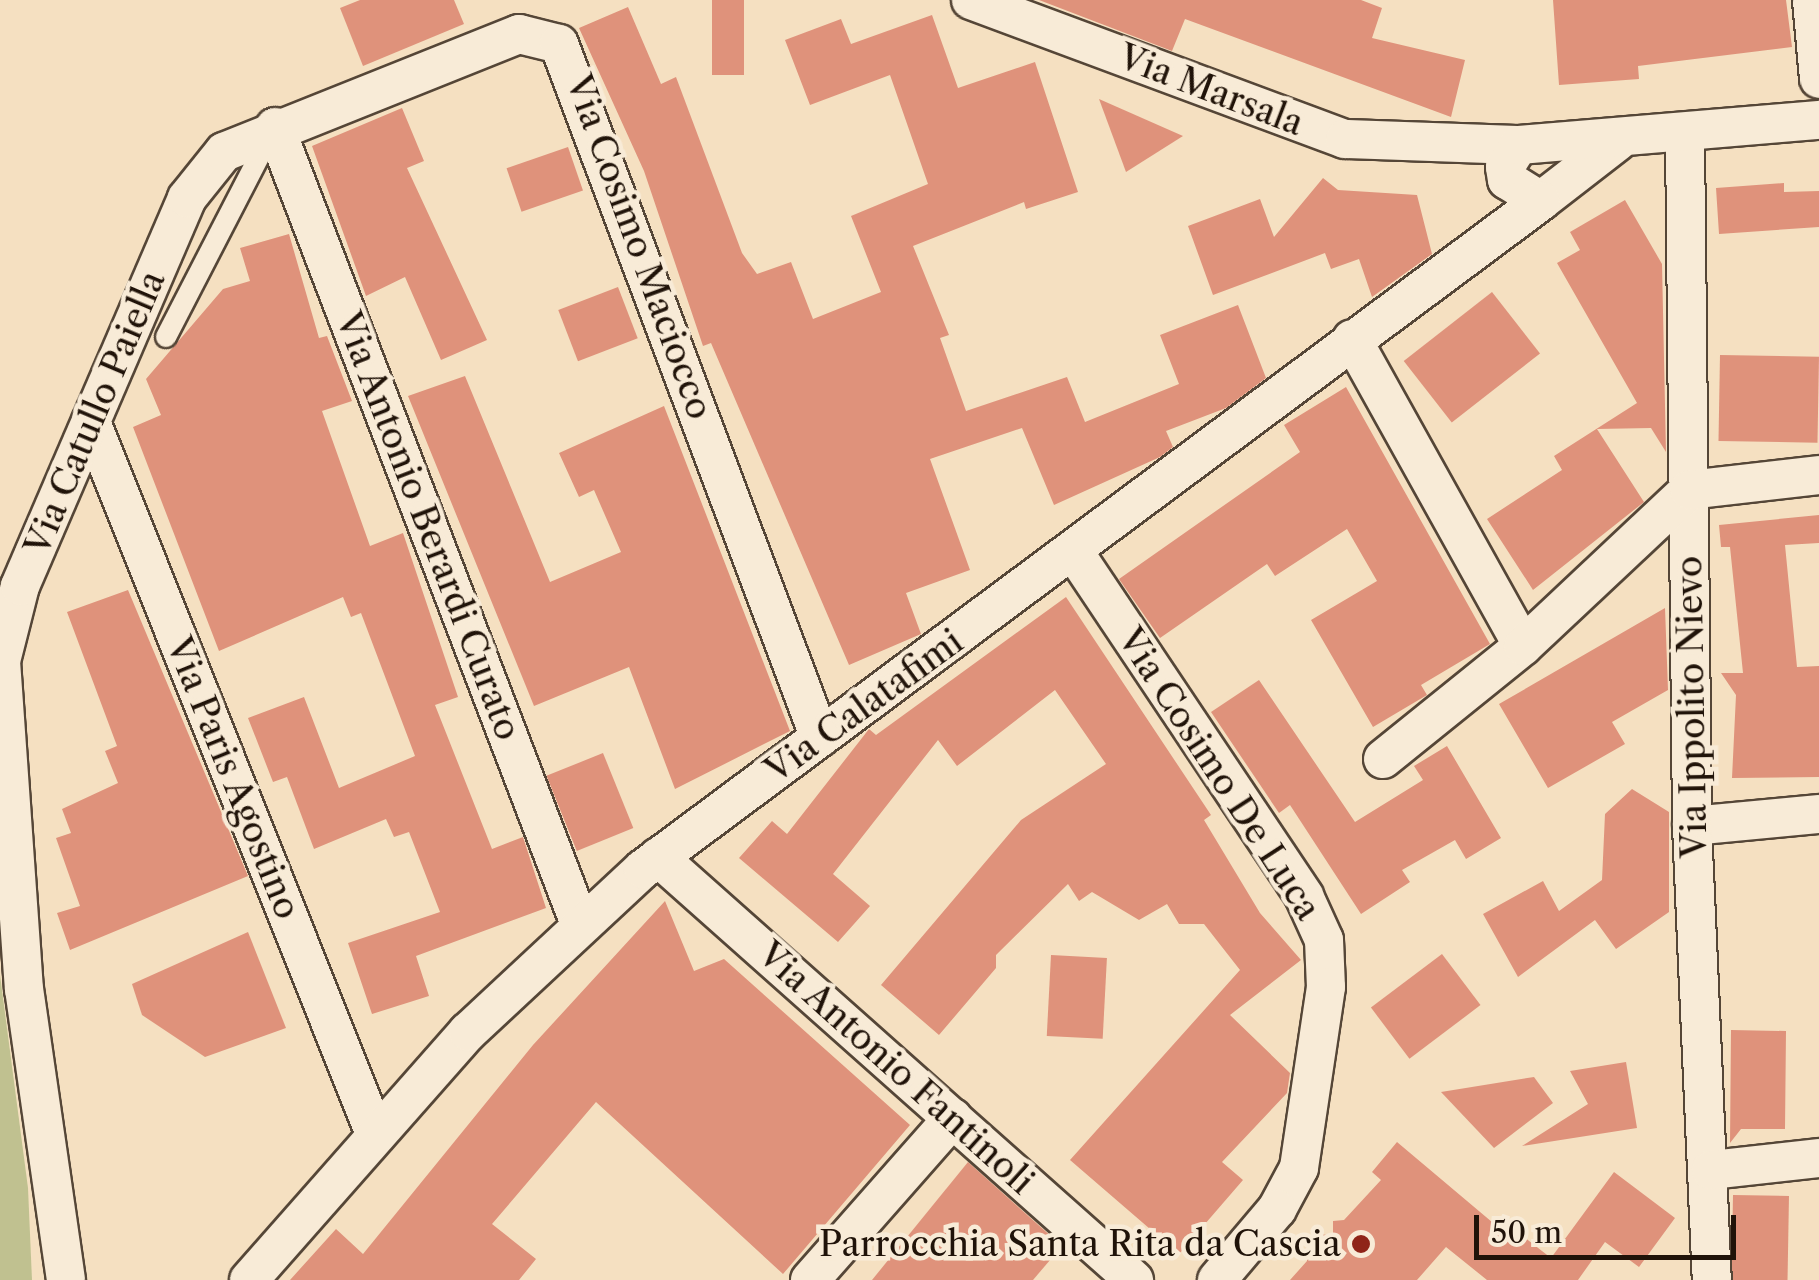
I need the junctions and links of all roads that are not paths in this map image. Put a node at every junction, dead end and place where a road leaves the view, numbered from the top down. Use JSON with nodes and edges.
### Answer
{"nodes":[{"id":1,"x":971,"y":0,"type":"edge"},
{"id":2,"x":1812,"y":0,"type":"edge"},
{"id":3,"x":1010,"y":7,"type":"edge"},
{"id":4,"x":1819,"y":79,"type":"edge"},
{"id":5,"x":1819,"y":120,"type":"edge"},
{"id":6,"x":275,"y":128,"type":"junction"},
{"id":7,"x":1684,"y":134,"type":"junction"},
{"id":8,"x":1618,"y":142,"type":"junction"},
{"id":9,"x":1513,"y":163,"type":"junction"},
{"id":10,"x":1541,"y":201,"type":"junction"},
{"id":11,"x":166,"y":337,"type":"dead end"},
{"id":12,"x":1352,"y":339,"type":"junction"},
{"id":13,"x":91,"y":422,"type":"junction"},
{"id":14,"x":1819,"y":475,"type":"edge"},
{"id":15,"x":1689,"y":490,"type":"junction"},
{"id":16,"x":1074,"y":552,"type":"junction"},
{"id":17,"x":1523,"y":646,"type":"junction"},
{"id":18,"x":820,"y":738,"type":"junction"},
{"id":19,"x":1383,"y":759,"type":"dead end"},
{"id":20,"x":1819,"y":814,"type":"edge"},
{"id":21,"x":1692,"y":826,"type":"junction"},
{"id":22,"x":658,"y":857,"type":"junction"},
{"id":23,"x":580,"y":924,"type":"junction"},
{"id":24,"x":953,"y":1118,"type":"junction"},
{"id":25,"x":375,"y":1134,"type":"junction"},
{"id":26,"x":1819,"y":1158,"type":"edge"},
{"id":27,"x":1710,"y":1170,"type":"junction"},
{"id":28,"x":66,"y":1280,"type":"edge"},
{"id":29,"x":248,"y":1280,"type":"edge"},
{"id":30,"x":810,"y":1280,"type":"edge"},
{"id":31,"x":1134,"y":1280,"type":"edge"},
{"id":32,"x":1217,"y":1280,"type":"edge"},
{"id":33,"x":1712,"y":1280,"type":"edge"}],
"edges":[{"from":1,"to":3,"type":"street","name":"Via Marsala"},
{"from":2,"to":4,"type":"street"},
{"from":3,"to":9,"type":"street","name":"Via Marsala"},
{"from":5,"to":7,"type":"street"},
{"from":6,"to":11,"type":"lane"},
{"from":6,"to":13,"type":"street","name":"Via Catullo Paiella"},
{"from":6,"to":18,"type":"street","name":"Via Cosimo Maciocco"},
{"from":6,"to":23,"type":"street","name":"Via Antonio Berardi Curato"},
{"from":7,"to":8,"type":"street"},
{"from":7,"to":15,"type":"street","name":"Via Ippolito Nievo"},
{"from":8,"to":9,"type":"street"},
{"from":8,"to":10,"type":"street","name":"Via Calatafimi"},
{"from":9,"to":10,"type":"street","name":"Via Marsala"},
{"from":10,"to":12,"type":"street","name":"Via Calatafimi"},
{"from":12,"to":16,"type":"street","name":"Via Calatafimi"},
{"from":12,"to":17,"type":"street"},
{"from":13,"to":25,"type":"street","name":"Via Paris Agostino"},
{"from":13,"to":28,"type":"street","name":"Via Catullo Paiella"},
{"from":14,"to":15,"type":"street"},
{"from":15,"to":17,"type":"street"},
{"from":15,"to":21,"type":"street","name":"Via Ippolito Nievo"},
{"from":16,"to":18,"type":"street","name":"Via Calatafimi"},
{"from":16,"to":32,"type":"street","name":"Via Cosimo De Luca"},
{"from":17,"to":19,"type":"street"},
{"from":18,"to":22,"type":"street","name":"Via Calatafimi"},
{"from":20,"to":21,"type":"street"},
{"from":21,"to":27,"type":"street","name":"Via Ippolito Nievo"},
{"from":22,"to":23,"type":"street","name":"Via Calatafimi"},
{"from":22,"to":24,"type":"street","name":"Via Antonio Fantinoli"},
{"from":23,"to":25,"type":"street","name":"Via Calatafimi"},
{"from":24,"to":30,"type":"street"},
{"from":24,"to":31,"type":"street","name":"Via Antonio Fantinoli"},
{"from":25,"to":29,"type":"street","name":"Via Calatafimi"},
{"from":26,"to":27,"type":"street"},
{"from":27,"to":33,"type":"street","name":"Via Ippolito Nievo"}]}
